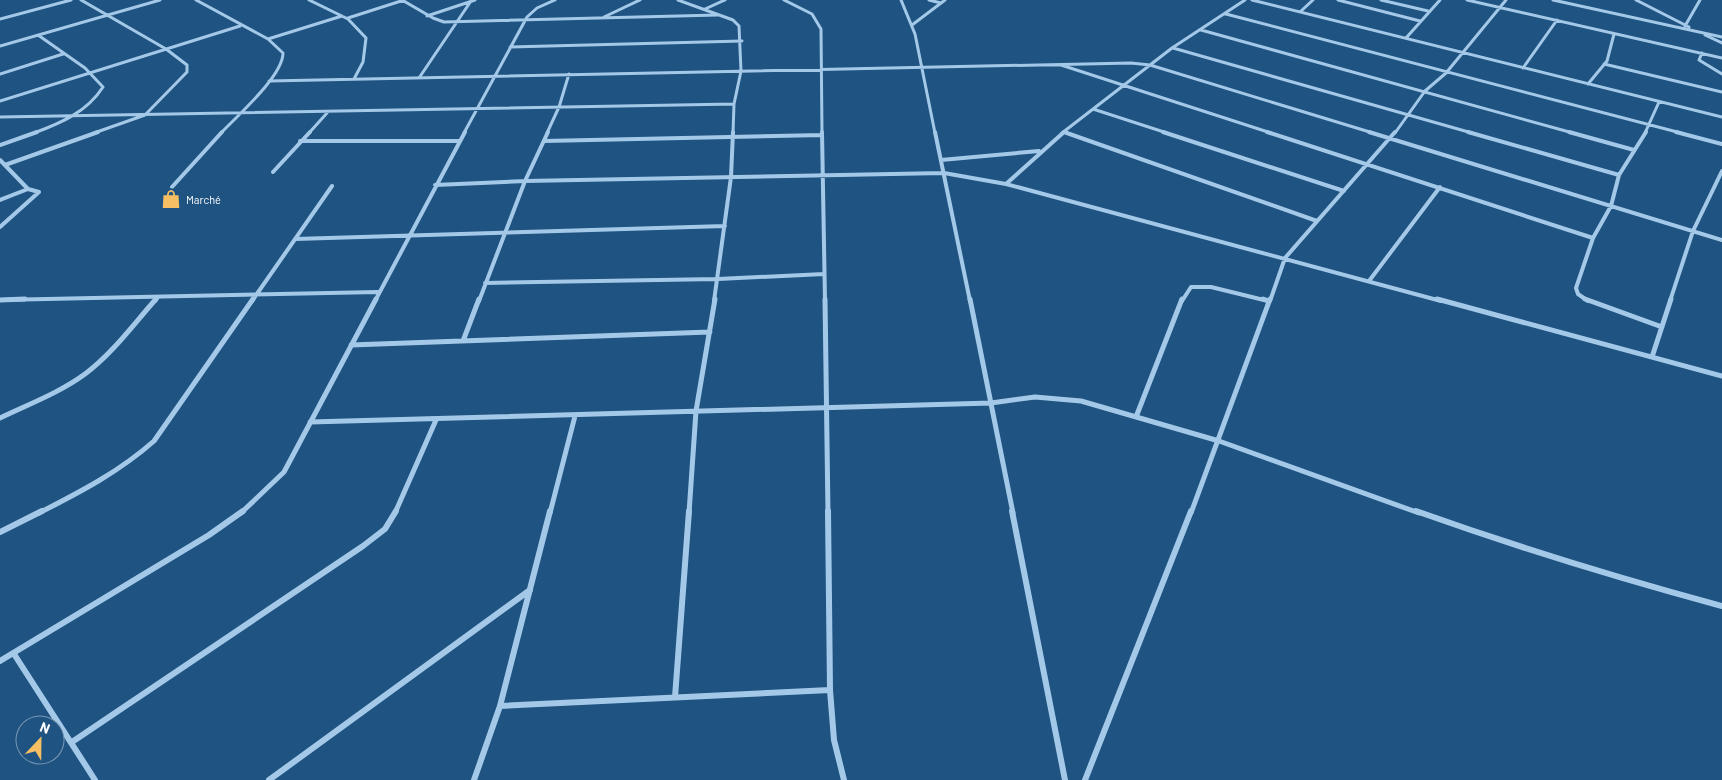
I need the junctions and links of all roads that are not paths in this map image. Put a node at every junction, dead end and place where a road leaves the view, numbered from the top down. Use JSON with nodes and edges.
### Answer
{"nodes":[{"id":1,"x":72,"y":0,"type":"edge"},
{"id":2,"x":80,"y":0,"type":"edge"},
{"id":3,"x":160,"y":0,"type":"edge"},
{"id":4,"x":196,"y":0,"type":"edge"},
{"id":5,"x":309,"y":0,"type":"edge"},
{"id":6,"x":404,"y":0,"type":"edge"},
{"id":7,"x":555,"y":0,"type":"edge"},
{"id":8,"x":640,"y":0,"type":"edge"},
{"id":9,"x":678,"y":0,"type":"edge"},
{"id":10,"x":725,"y":0,"type":"edge"},
{"id":11,"x":784,"y":0,"type":"edge"},
{"id":12,"x":901,"y":0,"type":"edge"},
{"id":13,"x":930,"y":0,"type":"edge"},
{"id":14,"x":945,"y":0,"type":"edge"},
{"id":15,"x":1245,"y":0,"type":"edge"},
{"id":16,"x":1252,"y":0,"type":"edge"},
{"id":17,"x":1314,"y":0,"type":"edge"},
{"id":18,"x":1338,"y":0,"type":"edge"},
{"id":19,"x":1381,"y":0,"type":"edge"},
{"id":20,"x":1440,"y":0,"type":"edge"},
{"id":21,"x":1467,"y":0,"type":"edge"},
{"id":22,"x":1506,"y":0,"type":"edge"},
{"id":23,"x":1555,"y":0,"type":"edge"},
{"id":24,"x":1567,"y":0,"type":"edge"},
{"id":25,"x":1700,"y":0,"type":"edge"},
{"id":26,"x":473,"y":1,"type":"edge"},
{"id":27,"x":1638,"y":1,"type":"edge"},
{"id":28,"x":941,"y":4,"type":"junction"},
{"id":29,"x":1498,"y":7,"type":"junction"},
{"id":30,"x":705,"y":9,"type":"junction"},
{"id":31,"x":1428,"y":11,"type":"junction"},
{"id":32,"x":1300,"y":12,"type":"junction"},
{"id":33,"x":108,"y":14,"type":"junction"},
{"id":34,"x":720,"y":14,"type":"junction"},
{"id":35,"x":1226,"y":14,"type":"junction"},
{"id":36,"x":342,"y":16,"type":"junction"},
{"id":37,"x":427,"y":16,"type":"junction"},
{"id":38,"x":348,"y":18,"type":"junction"},
{"id":39,"x":0,"y":19,"type":"edge"},
{"id":40,"x":600,"y":19,"type":"junction"},
{"id":41,"x":1557,"y":20,"type":"junction"},
{"id":42,"x":524,"y":21,"type":"junction"},
{"id":43,"x":1420,"y":21,"type":"junction"},
{"id":44,"x":457,"y":23,"type":"junction"},
{"id":45,"x":912,"y":25,"type":"junction"},
{"id":46,"x":240,"y":26,"type":"junction"},
{"id":47,"x":1686,"y":26,"type":"junction"},
{"id":48,"x":1201,"y":30,"type":"junction"},
{"id":49,"x":1698,"y":32,"type":"junction"},
{"id":50,"x":1614,"y":34,"type":"junction"},
{"id":51,"x":38,"y":35,"type":"junction"},
{"id":52,"x":1722,"y":37,"type":"edge"},
{"id":53,"x":1406,"y":38,"type":"junction"},
{"id":54,"x":268,"y":39,"type":"junction"},
{"id":55,"x":742,"y":41,"type":"junction"},
{"id":56,"x":1722,"y":43,"type":"edge"},
{"id":57,"x":0,"y":46,"type":"edge"},
{"id":58,"x":510,"y":47,"type":"junction"},
{"id":59,"x":1172,"y":48,"type":"junction"},
{"id":60,"x":166,"y":49,"type":"junction"},
{"id":61,"x":1463,"y":52,"type":"junction"},
{"id":62,"x":63,"y":54,"type":"junction"},
{"id":63,"x":1702,"y":54,"type":"junction"},
{"id":64,"x":1722,"y":58,"type":"edge"},
{"id":65,"x":1056,"y":63,"type":"junction"},
{"id":66,"x":1604,"y":64,"type":"junction"},
{"id":67,"x":1150,"y":65,"type":"junction"},
{"id":68,"x":922,"y":68,"type":"junction"},
{"id":69,"x":1523,"y":68,"type":"junction"},
{"id":70,"x":822,"y":70,"type":"junction"},
{"id":71,"x":741,"y":71,"type":"junction"},
{"id":72,"x":92,"y":73,"type":"junction"},
{"id":73,"x":1446,"y":73,"type":"junction"},
{"id":74,"x":0,"y":74,"type":"edge"},
{"id":75,"x":569,"y":74,"type":"junction"},
{"id":76,"x":1722,"y":74,"type":"edge"},
{"id":77,"x":494,"y":76,"type":"junction"},
{"id":78,"x":419,"y":78,"type":"junction"},
{"id":79,"x":354,"y":79,"type":"junction"},
{"id":80,"x":269,"y":81,"type":"junction"},
{"id":81,"x":1588,"y":84,"type":"junction"},
{"id":82,"x":1122,"y":86,"type":"junction"},
{"id":83,"x":1425,"y":91,"type":"junction"},
{"id":84,"x":1722,"y":92,"type":"edge"},
{"id":85,"x":0,"y":101,"type":"edge"},
{"id":86,"x":1659,"y":102,"type":"junction"},
{"id":87,"x":734,"y":104,"type":"junction"},
{"id":88,"x":559,"y":106,"type":"junction"},
{"id":89,"x":477,"y":109,"type":"junction"},
{"id":90,"x":1093,"y":109,"type":"junction"},
{"id":91,"x":327,"y":113,"type":"junction"},
{"id":92,"x":145,"y":114,"type":"junction"},
{"id":93,"x":239,"y":114,"type":"junction"},
{"id":94,"x":1409,"y":114,"type":"junction"},
{"id":95,"x":75,"y":115,"type":"junction"},
{"id":96,"x":0,"y":117,"type":"edge"},
{"id":97,"x":1722,"y":117,"type":"edge"},
{"id":98,"x":1650,"y":126,"type":"junction"},
{"id":99,"x":1064,"y":132,"type":"junction"},
{"id":100,"x":822,"y":134,"type":"junction"},
{"id":101,"x":733,"y":136,"type":"junction"},
{"id":102,"x":1391,"y":138,"type":"junction"},
{"id":103,"x":300,"y":141,"type":"junction"},
{"id":104,"x":459,"y":141,"type":"junction"},
{"id":105,"x":544,"y":141,"type":"junction"},
{"id":106,"x":1722,"y":144,"type":"edge"},
{"id":107,"x":0,"y":145,"type":"edge"},
{"id":108,"x":1634,"y":150,"type":"junction"},
{"id":109,"x":1040,"y":151,"type":"junction"},
{"id":110,"x":0,"y":160,"type":"edge"},
{"id":111,"x":941,"y":160,"type":"junction"},
{"id":112,"x":5,"y":165,"type":"junction"},
{"id":113,"x":1368,"y":165,"type":"junction"},
{"id":114,"x":1722,"y":171,"type":"edge"},
{"id":115,"x":273,"y":172,"type":"dead end"},
{"id":116,"x":944,"y":173,"type":"junction"},
{"id":117,"x":1619,"y":175,"type":"junction"},
{"id":118,"x":823,"y":176,"type":"junction"},
{"id":119,"x":731,"y":177,"type":"junction"},
{"id":120,"x":1720,"y":178,"type":"edge"},
{"id":121,"x":525,"y":181,"type":"junction"},
{"id":122,"x":1006,"y":184,"type":"junction"},
{"id":123,"x":435,"y":185,"type":"junction"},
{"id":124,"x":332,"y":186,"type":"dead end"},
{"id":125,"x":172,"y":187,"type":"dead end"},
{"id":126,"x":1440,"y":187,"type":"junction"},
{"id":127,"x":28,"y":189,"type":"junction"},
{"id":128,"x":1344,"y":192,"type":"junction"},
{"id":129,"x":0,"y":200,"type":"edge"},
{"id":130,"x":1611,"y":206,"type":"junction"},
{"id":131,"x":1318,"y":221,"type":"junction"},
{"id":132,"x":725,"y":226,"type":"junction"},
{"id":133,"x":0,"y":227,"type":"edge"},
{"id":134,"x":1693,"y":231,"type":"junction"},
{"id":135,"x":505,"y":233,"type":"junction"},
{"id":136,"x":409,"y":236,"type":"junction"},
{"id":137,"x":1593,"y":238,"type":"junction"},
{"id":138,"x":295,"y":239,"type":"junction"},
{"id":139,"x":1722,"y":240,"type":"edge"},
{"id":140,"x":1284,"y":258,"type":"junction"},
{"id":141,"x":824,"y":274,"type":"junction"},
{"id":142,"x":718,"y":279,"type":"junction"},
{"id":143,"x":1369,"y":281,"type":"junction"},
{"id":144,"x":485,"y":284,"type":"junction"},
{"id":145,"x":378,"y":292,"type":"junction"},
{"id":146,"x":256,"y":295,"type":"junction"},
{"id":147,"x":158,"y":297,"type":"junction"},
{"id":148,"x":0,"y":300,"type":"edge"},
{"id":149,"x":1269,"y":301,"type":"junction"},
{"id":150,"x":1662,"y":327,"type":"junction"},
{"id":151,"x":710,"y":332,"type":"junction"},
{"id":152,"x":463,"y":341,"type":"junction"},
{"id":153,"x":351,"y":345,"type":"junction"},
{"id":154,"x":1652,"y":357,"type":"junction"},
{"id":155,"x":1722,"y":376,"type":"edge"},
{"id":156,"x":991,"y":403,"type":"junction"},
{"id":157,"x":826,"y":406,"type":"junction"},
{"id":158,"x":696,"y":411,"type":"junction"},
{"id":159,"x":575,"y":416,"type":"junction"},
{"id":160,"x":1136,"y":417,"type":"junction"},
{"id":161,"x":0,"y":418,"type":"edge"},
{"id":162,"x":436,"y":420,"type":"junction"},
{"id":163,"x":310,"y":422,"type":"junction"},
{"id":164,"x":1219,"y":441,"type":"junction"},
{"id":165,"x":0,"y":532,"type":"edge"},
{"id":166,"x":530,"y":589,"type":"junction"},
{"id":167,"x":1722,"y":606,"type":"edge"},
{"id":168,"x":14,"y":654,"type":"junction"},
{"id":169,"x":0,"y":661,"type":"edge"},
{"id":170,"x":830,"y":690,"type":"junction"},
{"id":171,"x":675,"y":697,"type":"junction"},
{"id":172,"x":500,"y":706,"type":"junction"},
{"id":173,"x":72,"y":742,"type":"junction"},
{"id":174,"x":95,"y":780,"type":"edge"},
{"id":175,"x":269,"y":780,"type":"edge"},
{"id":176,"x":474,"y":780,"type":"edge"},
{"id":177,"x":844,"y":780,"type":"edge"},
{"id":178,"x":1065,"y":780,"type":"edge"},
{"id":179,"x":1085,"y":780,"type":"edge"}],
"edges":[{"from":1,"to":39,"type":"street"},
{"from":2,"to":33,"type":"street"},
{"from":3,"to":33,"type":"street"},
{"from":4,"to":46,"type":"street"},
{"from":5,"to":36,"type":"street"},
{"from":6,"to":37,"type":"street"},
{"from":6,"to":38,"type":"street"},
{"from":7,"to":42,"type":"street"},
{"from":8,"to":40,"type":"street"},
{"from":9,"to":30,"type":"street"},
{"from":10,"to":30,"type":"street"},
{"from":11,"to":70,"type":"street"},
{"from":12,"to":45,"type":"street"},
{"from":13,"to":28,"type":"street"},
{"from":14,"to":28,"type":"street"},
{"from":15,"to":35,"type":"street"},
{"from":16,"to":32,"type":"street"},
{"from":17,"to":32,"type":"street"},
{"from":18,"to":43,"type":"street"},
{"from":19,"to":31,"type":"street"},
{"from":20,"to":31,"type":"street"},
{"from":21,"to":29,"type":"street"},
{"from":22,"to":29,"type":"street"},
{"from":23,"to":24,"type":"street"},
{"from":23,"to":49,"type":"street"},
{"from":25,"to":47,"type":"street"},
{"from":26,"to":37,"type":"street"},
{"from":26,"to":44,"type":"street"},
{"from":27,"to":47,"type":"street"},
{"from":28,"to":45,"type":"street"},
{"from":29,"to":41,"type":"street"},
{"from":29,"to":61,"type":"street"},
{"from":30,"to":34,"type":"street"},
{"from":31,"to":43,"type":"street"},
{"from":32,"to":53,"type":"street"},
{"from":33,"to":51,"type":"street"},
{"from":33,"to":60,"type":"street"},
{"from":34,"to":40,"type":"street"},
{"from":34,"to":55,"type":"street"},
{"from":35,"to":48,"type":"street"},
{"from":35,"to":73,"type":"street"},
{"from":36,"to":38,"type":"street"},
{"from":36,"to":54,"type":"street"},
{"from":37,"to":44,"type":"street"},
{"from":38,"to":79,"type":"street"},
{"from":40,"to":42,"type":"street"},
{"from":41,"to":50,"type":"street"},
{"from":41,"to":69,"type":"street"},
{"from":42,"to":44,"type":"street"},
{"from":42,"to":58,"type":"street"},
{"from":43,"to":53,"type":"street"},
{"from":44,"to":78,"type":"street"},
{"from":45,"to":68,"type":"street"},
{"from":46,"to":54,"type":"street"},
{"from":46,"to":60,"type":"street"},
{"from":47,"to":49,"type":"street"},
{"from":48,"to":59,"type":"street"},
{"from":48,"to":83,"type":"street"},
{"from":49,"to":52,"type":"street"},
{"from":49,"to":56,"type":"street"},
{"from":50,"to":63,"type":"street"},
{"from":50,"to":66,"type":"street"},
{"from":51,"to":57,"type":"street"},
{"from":51,"to":62,"type":"street"},
{"from":53,"to":61,"type":"street"},
{"from":54,"to":80,"type":"street"},
{"from":55,"to":58,"type":"street"},
{"from":55,"to":71,"type":"street"},
{"from":58,"to":77,"type":"street"},
{"from":59,"to":67,"type":"street"},
{"from":59,"to":94,"type":"street"},
{"from":60,"to":72,"type":"street"},
{"from":60,"to":92,"type":"street"},
{"from":61,"to":69,"type":"street"},
{"from":61,"to":73,"type":"street"},
{"from":62,"to":72,"type":"street"},
{"from":62,"to":74,"type":"street"},
{"from":63,"to":64,"type":"street"},
{"from":63,"to":76,"type":"street"},
{"from":65,"to":67,"type":"street"},
{"from":65,"to":68,"type":"street"},
{"from":65,"to":82,"type":"street"},
{"from":66,"to":81,"type":"street"},
{"from":66,"to":84,"type":"street"},
{"from":67,"to":82,"type":"street"},
{"from":67,"to":102,"type":"street"},
{"from":68,"to":70,"type":"street"},
{"from":68,"to":111,"type":"street"},
{"from":69,"to":81,"type":"street"},
{"from":70,"to":71,"type":"street"},
{"from":70,"to":100,"type":"street"},
{"from":71,"to":75,"type":"street"},
{"from":71,"to":87,"type":"street"},
{"from":72,"to":85,"type":"street"},
{"from":72,"to":95,"type":"street"},
{"from":73,"to":83,"type":"street"},
{"from":73,"to":98,"type":"street"},
{"from":75,"to":77,"type":"street"},
{"from":75,"to":88,"type":"street"},
{"from":77,"to":78,"type":"street"},
{"from":77,"to":89,"type":"street"},
{"from":78,"to":79,"type":"street"},
{"from":79,"to":80,"type":"street"},
{"from":80,"to":93,"type":"street"},
{"from":81,"to":86,"type":"street"},
{"from":82,"to":90,"type":"street"},
{"from":82,"to":113,"type":"street"},
{"from":83,"to":94,"type":"street"},
{"from":83,"to":108,"type":"street"},
{"from":86,"to":97,"type":"street"},
{"from":86,"to":98,"type":"street"},
{"from":87,"to":88,"type":"street"},
{"from":87,"to":101,"type":"street"},
{"from":88,"to":89,"type":"street"},
{"from":88,"to":105,"type":"street"},
{"from":89,"to":91,"type":"street"},
{"from":89,"to":104,"type":"street"},
{"from":90,"to":99,"type":"street"},
{"from":90,"to":128,"type":"street"},
{"from":91,"to":93,"type":"street"},
{"from":91,"to":103,"type":"street"},
{"from":92,"to":93,"type":"street"},
{"from":92,"to":95,"type":"street"},
{"from":92,"to":112,"type":"street"},
{"from":93,"to":125,"type":"street"},
{"from":94,"to":102,"type":"street"},
{"from":94,"to":117,"type":"street"},
{"from":95,"to":96,"type":"street"},
{"from":95,"to":107,"type":"street"},
{"from":98,"to":106,"type":"street"},
{"from":98,"to":108,"type":"street"},
{"from":99,"to":109,"type":"street"},
{"from":99,"to":131,"type":"street"},
{"from":100,"to":101,"type":"street"},
{"from":100,"to":118,"type":"street"},
{"from":101,"to":105,"type":"street"},
{"from":101,"to":119,"type":"street"},
{"from":102,"to":113,"type":"street"},
{"from":102,"to":130,"type":"street"},
{"from":103,"to":104,"type":"street"},
{"from":103,"to":115,"type":"street"},
{"from":104,"to":123,"type":"street"},
{"from":105,"to":121,"type":"street"},
{"from":108,"to":117,"type":"street"},
{"from":109,"to":111,"type":"street"},
{"from":109,"to":122,"type":"street"},
{"from":110,"to":112,"type":"street"},
{"from":111,"to":116,"type":"street"},
{"from":112,"to":127,"type":"street"},
{"from":113,"to":126,"type":"street"},
{"from":113,"to":128,"type":"street"},
{"from":114,"to":120,"type":"street"},
{"from":116,"to":118,"type":"street"},
{"from":116,"to":122,"type":"street"},
{"from":116,"to":156,"type":"street"},
{"from":117,"to":130,"type":"street"},
{"from":118,"to":119,"type":"street"},
{"from":118,"to":141,"type":"street"},
{"from":119,"to":121,"type":"street"},
{"from":119,"to":132,"type":"street"},
{"from":120,"to":134,"type":"street"},
{"from":121,"to":123,"type":"street"},
{"from":121,"to":135,"type":"street"},
{"from":122,"to":140,"type":"street"},
{"from":123,"to":136,"type":"street"},
{"from":124,"to":138,"type":"street"},
{"from":126,"to":137,"type":"street"},
{"from":126,"to":143,"type":"street"},
{"from":127,"to":129,"type":"street"},
{"from":127,"to":133,"type":"street"},
{"from":128,"to":131,"type":"street"},
{"from":130,"to":134,"type":"street"},
{"from":130,"to":137,"type":"street"},
{"from":131,"to":140,"type":"street"},
{"from":132,"to":135,"type":"street"},
{"from":132,"to":142,"type":"street"},
{"from":134,"to":139,"type":"street"},
{"from":134,"to":150,"type":"street"},
{"from":135,"to":136,"type":"street"},
{"from":135,"to":144,"type":"street"},
{"from":136,"to":138,"type":"street"},
{"from":136,"to":145,"type":"street"},
{"from":137,"to":150,"type":"street"},
{"from":138,"to":146,"type":"street"},
{"from":140,"to":143,"type":"street"},
{"from":140,"to":149,"type":"street"},
{"from":141,"to":142,"type":"street"},
{"from":141,"to":157,"type":"street"},
{"from":142,"to":144,"type":"street"},
{"from":142,"to":151,"type":"street"},
{"from":143,"to":154,"type":"street"},
{"from":144,"to":152,"type":"street"},
{"from":145,"to":146,"type":"street"},
{"from":145,"to":153,"type":"street"},
{"from":146,"to":147,"type":"street"},
{"from":146,"to":165,"type":"street"},
{"from":147,"to":148,"type":"street"},
{"from":147,"to":161,"type":"street"},
{"from":149,"to":160,"type":"street"},
{"from":149,"to":164,"type":"street"},
{"from":150,"to":154,"type":"street"},
{"from":151,"to":152,"type":"street"},
{"from":151,"to":158,"type":"street"},
{"from":152,"to":153,"type":"street"},
{"from":153,"to":163,"type":"street"},
{"from":154,"to":155,"type":"street"},
{"from":156,"to":157,"type":"street"},
{"from":156,"to":160,"type":"street"},
{"from":156,"to":178,"type":"street"},
{"from":157,"to":158,"type":"street"},
{"from":157,"to":170,"type":"street"},
{"from":158,"to":159,"type":"street"},
{"from":158,"to":171,"type":"street"},
{"from":159,"to":162,"type":"street"},
{"from":159,"to":166,"type":"street"},
{"from":160,"to":164,"type":"street"},
{"from":162,"to":163,"type":"street"},
{"from":162,"to":173,"type":"street"},
{"from":163,"to":168,"type":"street"},
{"from":164,"to":167,"type":"street"},
{"from":164,"to":179,"type":"street"},
{"from":166,"to":172,"type":"street"},
{"from":166,"to":175,"type":"street"},
{"from":168,"to":169,"type":"street"},
{"from":168,"to":173,"type":"street"},
{"from":170,"to":171,"type":"street"},
{"from":170,"to":177,"type":"street"},
{"from":171,"to":172,"type":"street"},
{"from":172,"to":176,"type":"street"},
{"from":173,"to":174,"type":"street"}]}
